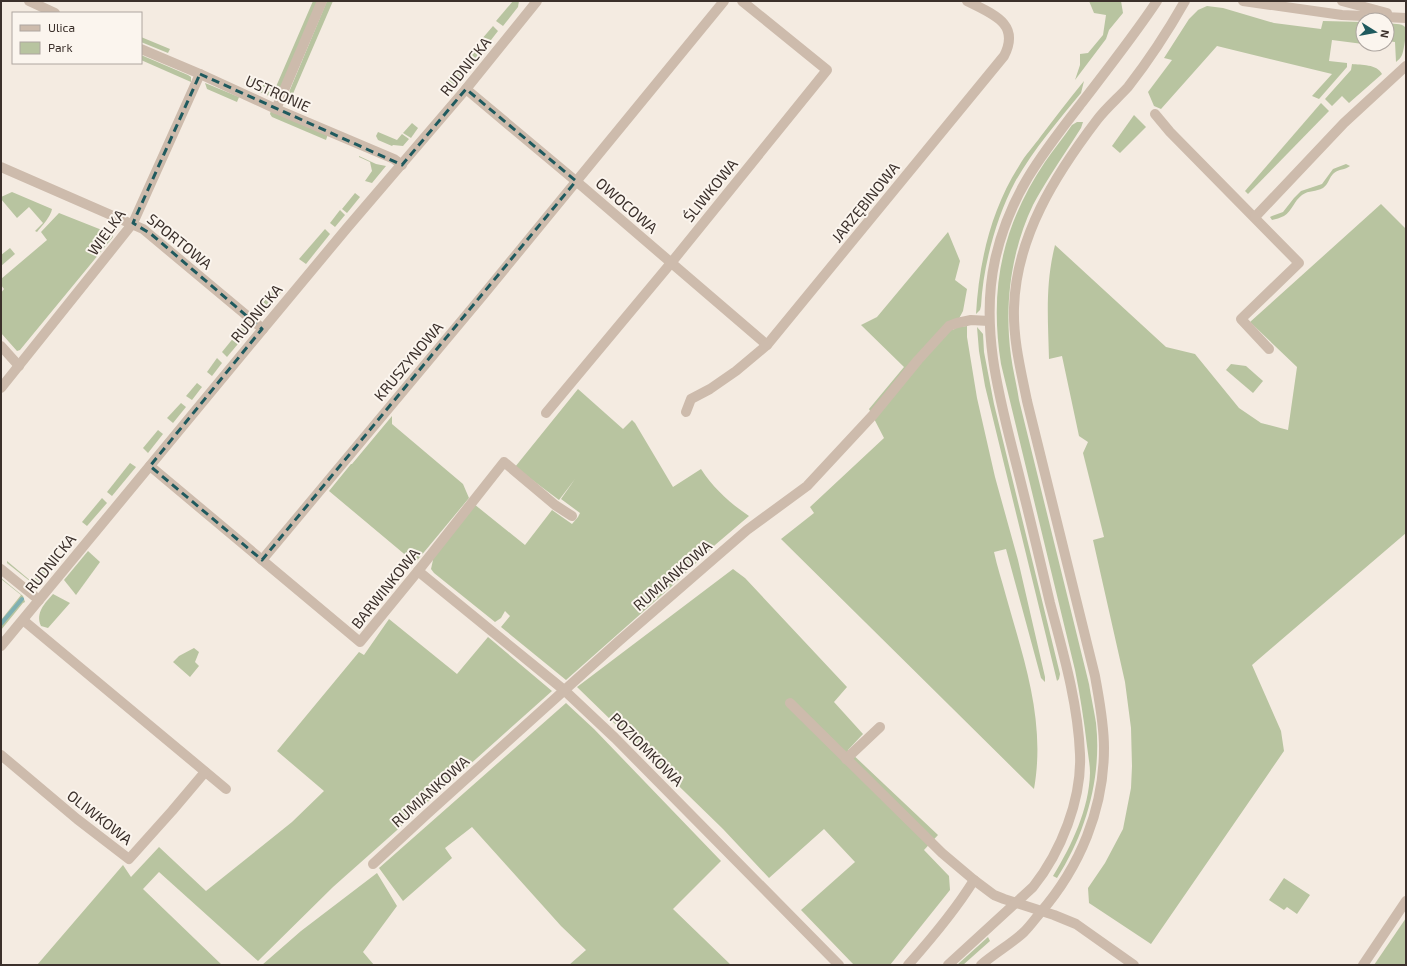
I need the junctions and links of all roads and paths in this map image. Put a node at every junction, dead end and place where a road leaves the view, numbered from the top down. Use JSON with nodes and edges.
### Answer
{"nodes":[{"id":1,"x":29,"y":1,"type":"edge"},
{"id":2,"x":322,"y":1,"type":"edge"},
{"id":3,"x":537,"y":1,"type":"edge"},
{"id":4,"x":724,"y":1,"type":"edge"},
{"id":5,"x":742,"y":1,"type":"edge"},
{"id":6,"x":967,"y":1,"type":"edge"},
{"id":7,"x":1157,"y":1,"type":"edge"},
{"id":8,"x":1185,"y":1,"type":"edge"},
{"id":9,"x":1243,"y":1,"type":"edge"},
{"id":10,"x":1342,"y":1,"type":"edge"},
{"id":11,"x":54,"y":12,"type":"edge"},
{"id":12,"x":1406,"y":18,"type":"edge"},
{"id":13,"x":142,"y":49,"type":"edge"},
{"id":14,"x":1406,"y":66,"type":"edge"},
{"id":15,"x":200,"y":74,"type":"junction"},
{"id":16,"x":466,"y":89,"type":"junction"},
{"id":17,"x":276,"y":109,"type":"junction"},
{"id":18,"x":1155,"y":114,"type":"dead end"},
{"id":19,"x":402,"y":165,"type":"junction"},
{"id":20,"x":1,"y":167,"type":"edge"},
{"id":21,"x":576,"y":181,"type":"junction"},
{"id":22,"x":1254,"y":217,"type":"junction"},
{"id":23,"x":134,"y":223,"type":"junction"},
{"id":24,"x":671,"y":264,"type":"junction"},
{"id":25,"x":989,"y":321,"type":"junction"},
{"id":26,"x":263,"y":329,"type":"junction"},
{"id":27,"x":767,"y":345,"type":"junction"},
{"id":28,"x":1,"y":346,"type":"edge"},
{"id":29,"x":1269,"y":349,"type":"dead end"},
{"id":30,"x":19,"y":366,"type":"junction"},
{"id":31,"x":1,"y":388,"type":"edge"},
{"id":32,"x":686,"y":412,"type":"dead end"},
{"id":33,"x":546,"y":413,"type":"dead end"},
{"id":34,"x":150,"y":466,"type":"junction"},
{"id":35,"x":572,"y":516,"type":"dead end"},
{"id":36,"x":262,"y":560,"type":"junction"},
{"id":37,"x":1,"y":569,"type":"edge"},
{"id":38,"x":418,"y":571,"type":"junction"},
{"id":39,"x":39,"y":600,"type":"junction"},
{"id":40,"x":23,"y":620,"type":"junction"},
{"id":41,"x":1,"y":646,"type":"edge"},
{"id":42,"x":564,"y":690,"type":"junction"},
{"id":43,"x":790,"y":704,"type":"dead end"},
{"id":44,"x":880,"y":727,"type":"dead end"},
{"id":45,"x":1,"y":755,"type":"edge"},
{"id":46,"x":846,"y":759,"type":"junction"},
{"id":47,"x":205,"y":772,"type":"junction"},
{"id":48,"x":226,"y":789,"type":"dead end"},
{"id":49,"x":373,"y":864,"type":"dead end"},
{"id":50,"x":974,"y":880,"type":"junction"},
{"id":51,"x":1406,"y":901,"type":"edge"},
{"id":52,"x":1015,"y":903,"type":"junction"},
{"id":53,"x":1042,"y":911,"type":"junction"},
{"id":54,"x":839,"y":965,"type":"edge"},
{"id":55,"x":908,"y":965,"type":"edge"},
{"id":56,"x":948,"y":965,"type":"edge"},
{"id":57,"x":981,"y":965,"type":"edge"},
{"id":58,"x":1134,"y":965,"type":"edge"},
{"id":59,"x":1363,"y":965,"type":"edge"}],
"edges":[{"from":1,"to":11,"type":"street"},
{"from":2,"to":17,"type":"street"},
{"from":3,"to":16,"type":"street","name":"RUDNICKA"},
{"from":4,"to":21,"type":"street"},
{"from":5,"to":24,"type":"street","name":"ŚLIWKOWA"},
{"from":6,"to":27,"type":"street","name":"JARZĘBINOWA"},
{"from":7,"to":25,"type":"street"},
{"from":8,"to":53,"type":"street"},
{"from":9,"to":12,"type":"street"},
{"from":10,"to":12,"type":"street"},
{"from":13,"to":15,"type":"street","name":"USTRONIE"},
{"from":14,"to":22,"type":"street"},
{"from":15,"to":17,"type":"street","name":"USTRONIE"},
{"from":15,"to":23,"type":"street","name":"WIELKA"},
{"from":16,"to":19,"type":"street","name":"RUDNICKA"},
{"from":16,"to":21,"type":"street","name":"OWOCOWA"},
{"from":17,"to":19,"type":"street","name":"USTRONIE"},
{"from":18,"to":22,"type":"street"},
{"from":19,"to":26,"type":"street","name":"RUDNICKA"},
{"from":20,"to":23,"type":"street","name":"SPORTOWA"},
{"from":21,"to":24,"type":"street","name":"OWOCOWA"},
{"from":21,"to":36,"type":"street","name":"KRUSZYNOWA"},
{"from":22,"to":29,"type":"street"},
{"from":23,"to":26,"type":"street","name":"SPORTOWA"},
{"from":23,"to":30,"type":"street","name":"WIELKA"},
{"from":24,"to":27,"type":"street","name":"OWOCOWA"},
{"from":24,"to":33,"type":"street","name":"ŚLIWKOWA"},
{"from":25,"to":42,"type":"street","name":"RUMIANKOWA"},
{"from":25,"to":52,"type":"street"},
{"from":26,"to":34,"type":"street","name":"RUDNICKA"},
{"from":27,"to":32,"type":"street","name":"JARZĘBINOWA"},
{"from":28,"to":30,"type":"street"},
{"from":30,"to":31,"type":"street","name":"WIELKA"},
{"from":34,"to":36,"type":"street","name":"BARWINKOWA"},
{"from":34,"to":39,"type":"street","name":"RUDNICKA"},
{"from":35,"to":38,"type":"street","name":"BARWINKOWA"},
{"from":36,"to":38,"type":"street","name":"BARWINKOWA"},
{"from":37,"to":39,"type":"street"},
{"from":38,"to":42,"type":"street","name":"POZIOMKOWA"},
{"from":39,"to":40,"type":"street","name":"RUDNICKA"},
{"from":40,"to":41,"type":"street","name":"RUDNICKA"},
{"from":40,"to":47,"type":"street"},
{"from":42,"to":49,"type":"street","name":"RUMIANKOWA"},
{"from":42,"to":54,"type":"street","name":"POZIOMKOWA"},
{"from":43,"to":46,"type":"street"},
{"from":44,"to":46,"type":"street"},
{"from":45,"to":47,"type":"street","name":"OLIWKOWA"},
{"from":46,"to":50,"type":"street"},
{"from":47,"to":48,"type":"street"},
{"from":50,"to":52,"type":"street"},
{"from":50,"to":55,"type":"street"},
{"from":51,"to":59,"type":"street"},
{"from":52,"to":53,"type":"street"},
{"from":52,"to":56,"type":"street"},
{"from":53,"to":57,"type":"street"},
{"from":53,"to":58,"type":"street"}]}
